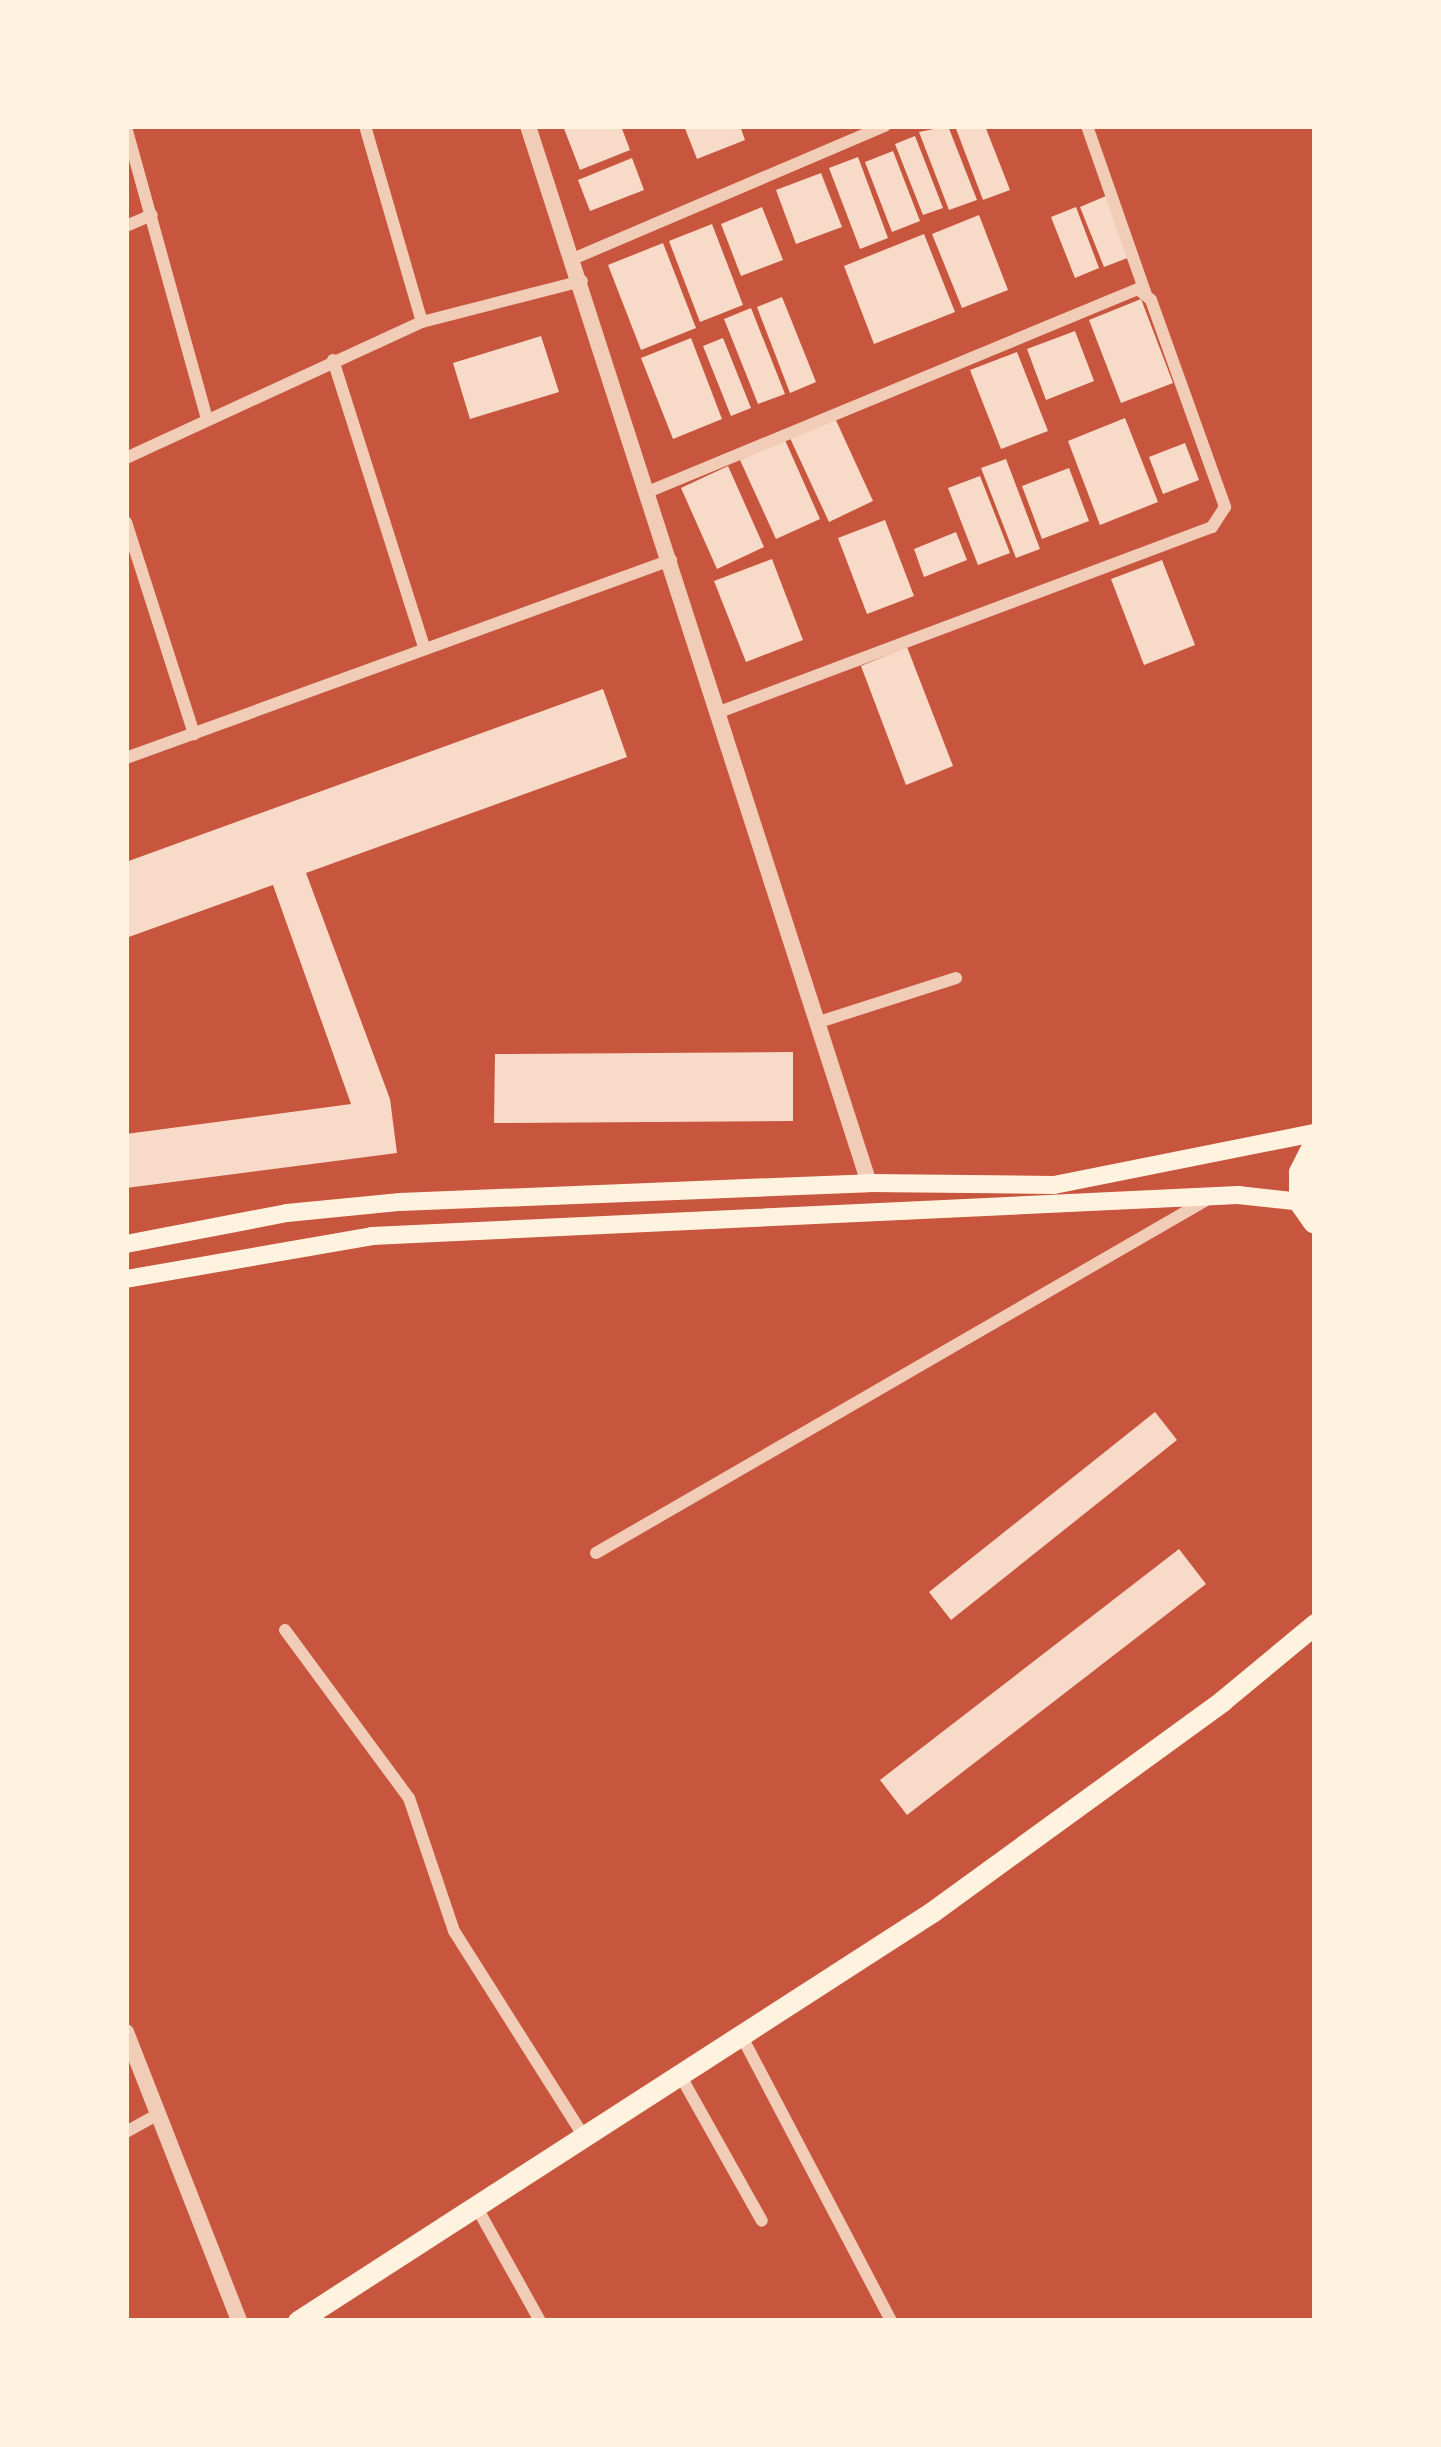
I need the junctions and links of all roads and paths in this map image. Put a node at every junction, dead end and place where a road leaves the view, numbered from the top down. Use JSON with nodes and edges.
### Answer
{"nodes":[{"id":1,"x":365,"y":126,"type":"edge"},
{"id":2,"x":528,"y":126,"type":"edge"},
{"id":3,"x":885,"y":126,"type":"edge"},
{"id":4,"x":1087,"y":126,"type":"edge"},
{"id":5,"x":126,"y":127,"type":"edge"},
{"id":6,"x":152,"y":215,"type":"junction"},
{"id":7,"x":126,"y":226,"type":"edge"},
{"id":8,"x":575,"y":259,"type":"junction"},
{"id":9,"x":582,"y":281,"type":"junction"},
{"id":10,"x":1145,"y":293,"type":"junction"},
{"id":11,"x":422,"y":322,"type":"junction"},
{"id":12,"x":333,"y":360,"type":"junction"},
{"id":13,"x":206,"y":416,"type":"junction"},
{"id":14,"x":126,"y":458,"type":"edge"},
{"id":15,"x":650,"y":491,"type":"junction"},
{"id":16,"x":126,"y":522,"type":"edge"},
{"id":17,"x":672,"y":560,"type":"junction"},
{"id":18,"x":424,"y":647,"type":"junction"},
{"id":19,"x":722,"y":711,"type":"junction"},
{"id":20,"x":194,"y":734,"type":"junction"},
{"id":21,"x":126,"y":758,"type":"edge"},
{"id":22,"x":956,"y":978,"type":"dead end"},
{"id":23,"x":819,"y":1022,"type":"junction"},
{"id":24,"x":1315,"y":1133,"type":"edge"},
{"id":25,"x":1315,"y":1145,"type":"edge"},
{"id":26,"x":869,"y":1183,"type":"junction"},
{"id":27,"x":1214,"y":1196,"type":"junction"},
{"id":28,"x":491,"y":1198,"type":"junction"},
{"id":29,"x":1308,"y":1212,"type":"edge"},
{"id":30,"x":484,"y":1230,"type":"junction"},
{"id":31,"x":126,"y":1244,"type":"edge"},
{"id":32,"x":126,"y":1279,"type":"edge"},
{"id":33,"x":596,"y":1553,"type":"dead end"},
{"id":34,"x":1315,"y":1624,"type":"edge"},
{"id":35,"x":285,"y":1630,"type":"dead end"},
{"id":36,"x":126,"y":2032,"type":"edge"},
{"id":37,"x":741,"y":2035,"type":"junction"},
{"id":38,"x":680,"y":2074,"type":"junction"},
{"id":39,"x":158,"y":2114,"type":"junction"},
{"id":40,"x":126,"y":2132,"type":"edge"},
{"id":41,"x":584,"y":2137,"type":"junction"},
{"id":42,"x":476,"y":2206,"type":"junction"},
{"id":43,"x":762,"y":2221,"type":"dead end"},
{"id":44,"x":239,"y":2321,"type":"edge"},
{"id":45,"x":298,"y":2321,"type":"edge"},
{"id":46,"x":540,"y":2321,"type":"edge"},
{"id":47,"x":891,"y":2321,"type":"edge"}],
"edges":[{"from":1,"to":11,"type":"street"},
{"from":2,"to":8,"type":"street"},
{"from":3,"to":8,"type":"street"},
{"from":4,"to":10,"type":"street"},
{"from":5,"to":6,"type":"street"},
{"from":6,"to":7,"type":"street"},
{"from":6,"to":13,"type":"street"},
{"from":8,"to":9,"type":"street"},
{"from":9,"to":11,"type":"street"},
{"from":9,"to":15,"type":"street"},
{"from":10,"to":15,"type":"street"},
{"from":10,"to":19,"type":"street"},
{"from":11,"to":12,"type":"street"},
{"from":12,"to":13,"type":"street"},
{"from":12,"to":18,"type":"street"},
{"from":13,"to":14,"type":"street"},
{"from":15,"to":17,"type":"street"},
{"from":16,"to":20,"type":"street"},
{"from":17,"to":18,"type":"street"},
{"from":17,"to":19,"type":"street"},
{"from":18,"to":20,"type":"street"},
{"from":19,"to":23,"type":"street"},
{"from":20,"to":21,"type":"street"},
{"from":22,"to":23,"type":"street"},
{"from":23,"to":26,"type":"street"},
{"from":24,"to":26,"type":"main road"},
{"from":25,"to":29,"type":"highway"},
{"from":26,"to":28,"type":"main road"},
{"from":27,"to":29,"type":"main road"},
{"from":27,"to":30,"type":"main road"},
{"from":27,"to":33,"type":"street"},
{"from":28,"to":30,"type":"main road"},
{"from":28,"to":31,"type":"main road"},
{"from":30,"to":32,"type":"main road"},
{"from":34,"to":37,"type":"main road"},
{"from":35,"to":41,"type":"street"},
{"from":36,"to":39,"type":"street"},
{"from":37,"to":38,"type":"main road"},
{"from":37,"to":47,"type":"street"},
{"from":38,"to":41,"type":"main road"},
{"from":38,"to":43,"type":"street"},
{"from":39,"to":40,"type":"street"},
{"from":39,"to":44,"type":"street"},
{"from":41,"to":42,"type":"main road"},
{"from":42,"to":45,"type":"main road"},
{"from":42,"to":46,"type":"street"}]}
